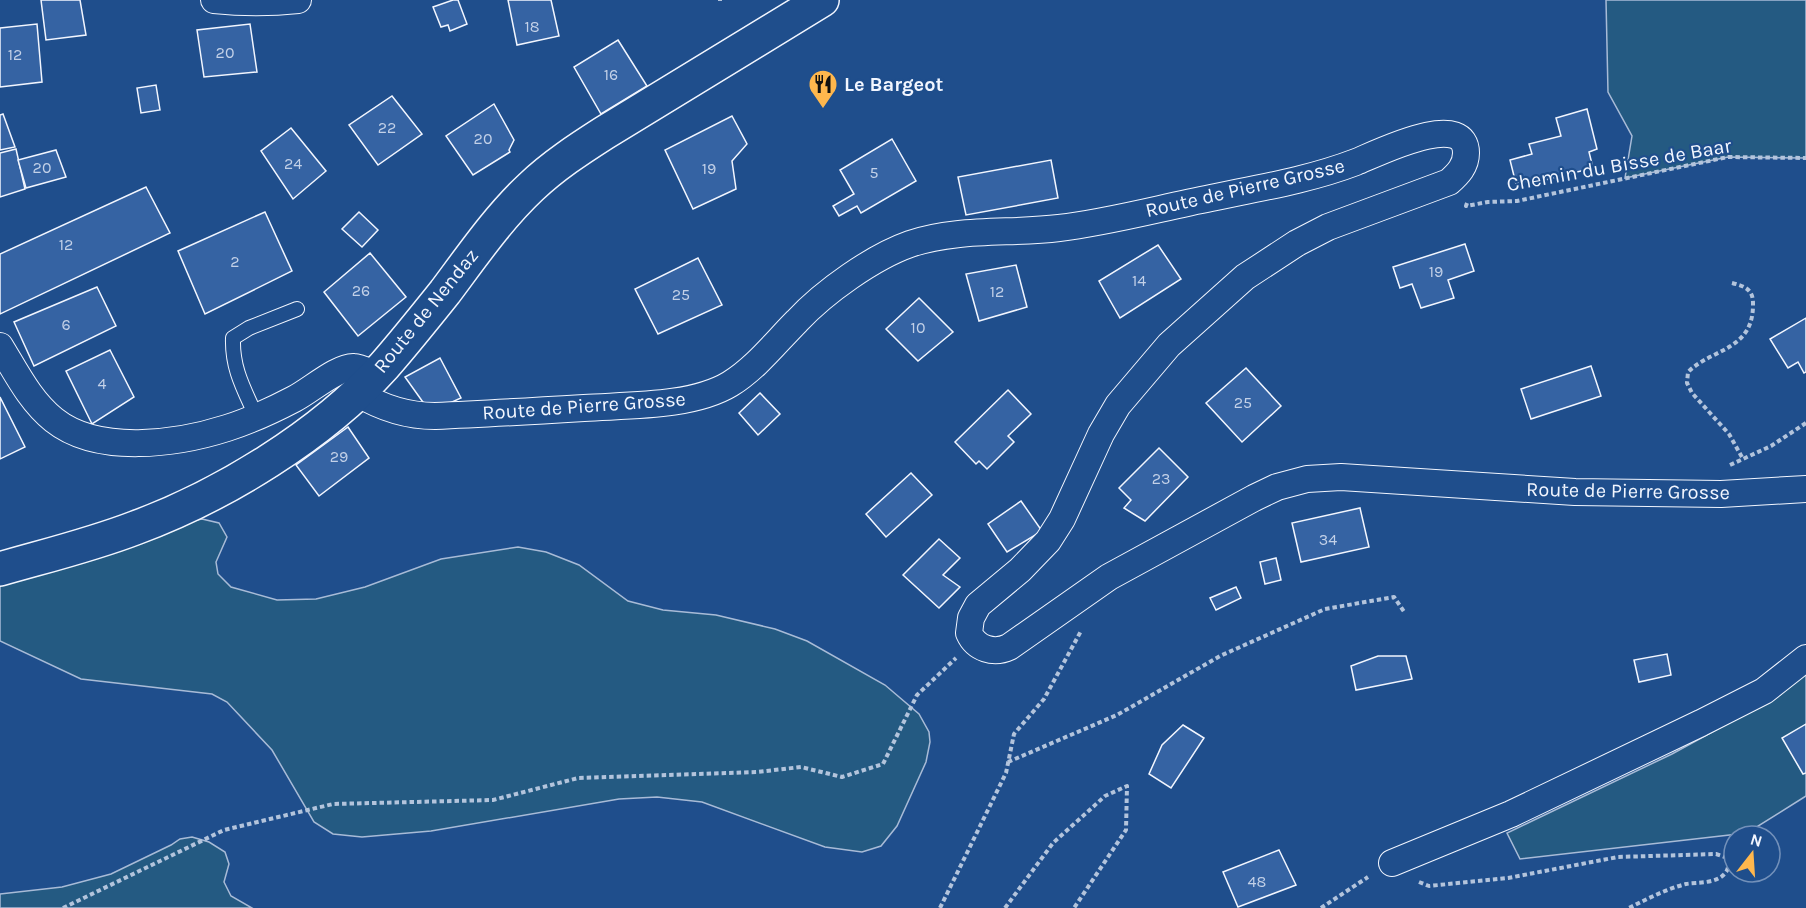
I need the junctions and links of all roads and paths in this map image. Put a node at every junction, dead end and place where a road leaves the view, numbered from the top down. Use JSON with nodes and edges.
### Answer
{"nodes":[{"id":1,"x":214,"y":0,"type":"edge"},
{"id":2,"x":298,"y":0,"type":"edge"},
{"id":3,"x":822,"y":0,"type":"edge"},
{"id":4,"x":1806,"y":158,"type":"edge"},
{"id":5,"x":1471,"y":197,"type":"dead end"},
{"id":6,"x":1731,"y":283,"type":"dead end"},
{"id":7,"x":297,"y":309,"type":"dead end"},
{"id":8,"x":0,"y":346,"type":"edge"},
{"id":9,"x":366,"y":384,"type":"junction"},
{"id":10,"x":256,"y":416,"type":"junction"},
{"id":11,"x":1806,"y":423,"type":"edge"},
{"id":12,"x":1743,"y":459,"type":"junction"},
{"id":13,"x":1806,"y":489,"type":"edge"},
{"id":14,"x":1692,"y":494,"type":"junction"},
{"id":15,"x":0,"y":569,"type":"edge"},
{"id":16,"x":1406,"y":613,"type":"dead end"},
{"id":17,"x":1085,"y":623,"type":"dead end"},
{"id":18,"x":974,"y":641,"type":"junction"},
{"id":19,"x":1806,"y":658,"type":"edge"},
{"id":20,"x":1008,"y":762,"type":"junction"},
{"id":21,"x":1392,"y":863,"type":"junction"},
{"id":22,"x":63,"y":908,"type":"edge"},
{"id":23,"x":940,"y":908,"type":"edge"},
{"id":24,"x":1005,"y":908,"type":"edge"},
{"id":25,"x":1074,"y":908,"type":"edge"},
{"id":26,"x":1321,"y":908,"type":"edge"},
{"id":27,"x":1629,"y":908,"type":"edge"}],
"edges":[{"from":1,"to":2,"type":"street"},
{"from":3,"to":9,"type":"main road","name":"Route de Nendaz"},
{"from":4,"to":5,"type":"path","name":"Chemin du Bisse de Baar"},
{"from":6,"to":12,"type":"path"},
{"from":7,"to":10,"type":"lane"},
{"from":8,"to":10,"type":"street"},
{"from":9,"to":10,"type":"street"},
{"from":9,"to":15,"type":"main road","name":"Route de Nendaz"},
{"from":9,"to":18,"type":"street","name":"Route de Pierre Grosse"},
{"from":11,"to":12,"type":"path"},
{"from":12,"to":14,"type":"path"},
{"from":13,"to":14,"type":"street","name":"Route de Pierre Grosse"},
{"from":14,"to":18,"type":"street","name":"Route de Pierre Grosse"},
{"from":16,"to":20,"type":"path"},
{"from":17,"to":20,"type":"path"},
{"from":18,"to":22,"type":"path"},
{"from":19,"to":21,"type":"street"},
{"from":20,"to":23,"type":"path"},
{"from":21,"to":26,"type":"path"},
{"from":21,"to":27,"type":"path"},
{"from":24,"to":25,"type":"path"}]}
